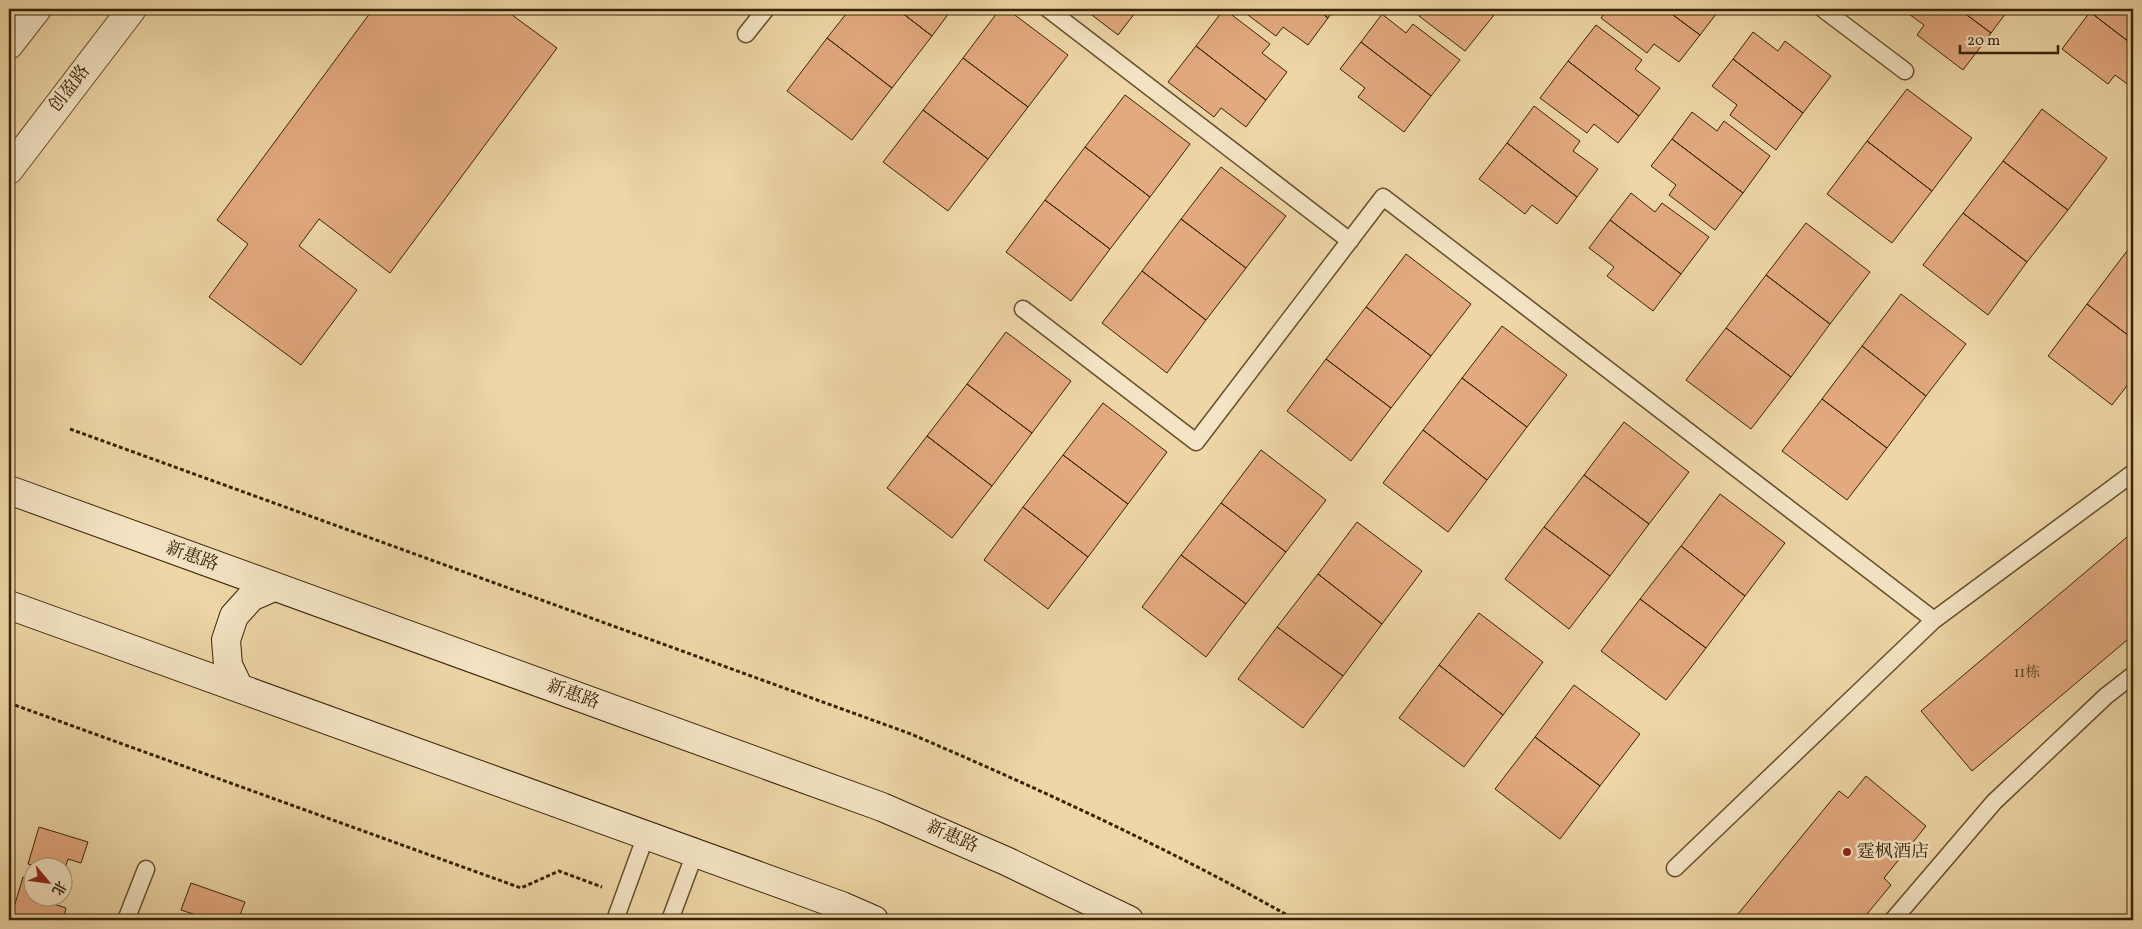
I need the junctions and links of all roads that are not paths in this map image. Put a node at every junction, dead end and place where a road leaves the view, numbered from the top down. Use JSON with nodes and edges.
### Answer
{"nodes":[{"id":1,"x":37,"y":9,"type":"edge"},
{"id":2,"x":132,"y":9,"type":"edge"},
{"id":3,"x":766,"y":9,"type":"edge"},
{"id":4,"x":1048,"y":9,"type":"edge"},
{"id":5,"x":1823,"y":9,"type":"edge"},
{"id":6,"x":746,"y":34,"type":"dead end"},
{"id":7,"x":9,"y":45,"type":"edge"},
{"id":8,"x":1904,"y":71,"type":"dead end"},
{"id":9,"x":9,"y":170,"type":"edge"},
{"id":10,"x":1350,"y":241,"type":"junction"},
{"id":11,"x":1023,"y":309,"type":"dead end"},
{"id":12,"x":2133,"y":474,"type":"edge"},
{"id":13,"x":9,"y":490,"type":"edge"},
{"id":14,"x":274,"y":587,"type":"junction"},
{"id":15,"x":9,"y":605,"type":"edge"},
{"id":16,"x":1934,"y":620,"type":"junction"},
{"id":17,"x":2133,"y":675,"type":"edge"},
{"id":18,"x":239,"y":688,"type":"junction"},
{"id":19,"x":646,"y":835,"type":"junction"},
{"id":20,"x":695,"y":853,"type":"junction"},
{"id":21,"x":1675,"y":868,"type":"dead end"},
{"id":22,"x":146,"y":869,"type":"dead end"},
{"id":23,"x":126,"y":920,"type":"edge"},
{"id":24,"x":615,"y":920,"type":"edge"},
{"id":25,"x":670,"y":920,"type":"edge"},
{"id":26,"x":874,"y":920,"type":"edge"},
{"id":27,"x":1128,"y":920,"type":"edge"},
{"id":28,"x":1893,"y":920,"type":"edge"}],
"edges":[{"from":1,"to":7,"type":"main road"},
{"from":2,"to":9,"type":"main road","name":"创盈路"},
{"from":3,"to":6,"type":"lane"},
{"from":4,"to":10,"type":"lane"},
{"from":5,"to":8,"type":"lane"},
{"from":10,"to":11,"type":"lane"},
{"from":10,"to":16,"type":"lane"},
{"from":12,"to":16,"type":"lane"},
{"from":13,"to":14,"type":"main road","name":"新惠路"},
{"from":14,"to":18,"type":"main road"},
{"from":14,"to":27,"type":"main road","name":"新惠路"},
{"from":15,"to":18,"type":"main road"},
{"from":16,"to":21,"type":"lane"},
{"from":17,"to":28,"type":"lane"},
{"from":18,"to":19,"type":"main road"},
{"from":19,"to":20,"type":"main road"},
{"from":19,"to":24,"type":"lane"},
{"from":20,"to":25,"type":"lane"},
{"from":20,"to":26,"type":"main road"},
{"from":22,"to":23,"type":"lane"}]}
